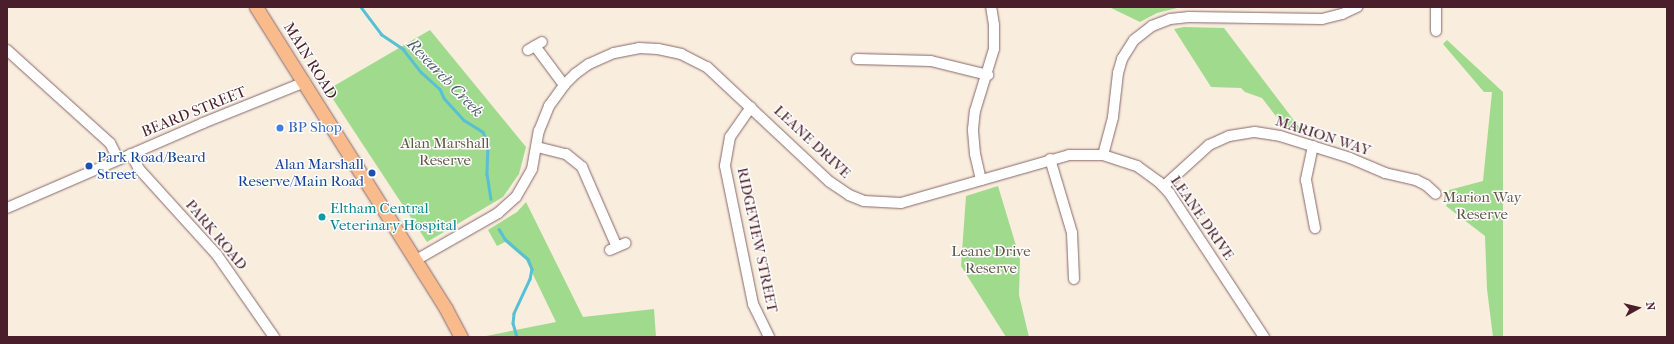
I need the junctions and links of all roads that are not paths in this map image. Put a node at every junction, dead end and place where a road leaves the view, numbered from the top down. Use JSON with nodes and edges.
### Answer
{"nodes":[{"id":1,"x":256,"y":7,"type":"edge"},
{"id":2,"x":991,"y":7,"type":"edge"},
{"id":3,"x":1357,"y":7,"type":"edge"},
{"id":4,"x":1436,"y":7,"type":"edge"},
{"id":5,"x":1436,"y":31,"type":"dead end"},
{"id":6,"x":535,"y":46,"type":"dead end"},
{"id":7,"x":7,"y":50,"type":"edge"},
{"id":8,"x":857,"y":60,"type":"dead end"},
{"id":9,"x":988,"y":75,"type":"junction"},
{"id":10,"x":305,"y":82,"type":"junction"},
{"id":11,"x":564,"y":84,"type":"junction"},
{"id":12,"x":751,"y":107,"type":"junction"},
{"id":13,"x":1313,"y":146,"type":"junction"},
{"id":14,"x":536,"y":147,"type":"junction"},
{"id":15,"x":131,"y":154,"type":"junction"},
{"id":16,"x":1103,"y":155,"type":"junction"},
{"id":17,"x":118,"y":159,"type":"junction"},
{"id":18,"x":1050,"y":159,"type":"junction"},
{"id":19,"x":981,"y":180,"type":"junction"},
{"id":20,"x":1164,"y":186,"type":"junction"},
{"id":21,"x":1436,"y":194,"type":"dead end"},
{"id":22,"x":7,"y":208,"type":"edge"},
{"id":23,"x":1315,"y":228,"type":"dead end"},
{"id":24,"x":618,"y":246,"type":"dead end"},
{"id":25,"x":416,"y":260,"type":"junction"},
{"id":26,"x":1073,"y":279,"type":"dead end"},
{"id":27,"x":274,"y":337,"type":"edge"},
{"id":28,"x":461,"y":337,"type":"edge"},
{"id":29,"x":767,"y":337,"type":"edge"},
{"id":30,"x":1264,"y":337,"type":"edge"}],
"edges":[{"from":1,"to":10,"type":"main road","name":"MAIN ROAD"},
{"from":2,"to":9,"type":"street"},
{"from":3,"to":16,"type":"street"},
{"from":4,"to":5,"type":"street"},
{"from":6,"to":11,"type":"street"},
{"from":7,"to":17,"type":"street"},
{"from":8,"to":9,"type":"street"},
{"from":9,"to":19,"type":"street"},
{"from":10,"to":15,"type":"street","name":"BEARD STREET"},
{"from":10,"to":25,"type":"main road","name":"MAIN ROAD"},
{"from":11,"to":12,"type":"street","name":"LEANE DRIVE"},
{"from":11,"to":14,"type":"street","name":"LEANE DRIVE"},
{"from":12,"to":19,"type":"street","name":"LEANE DRIVE"},
{"from":12,"to":29,"type":"street","name":"RIDGEVIEW STREET"},
{"from":13,"to":20,"type":"street","name":"MARION WAY"},
{"from":13,"to":21,"type":"street","name":"MARION WAY"},
{"from":13,"to":23,"type":"street"},
{"from":14,"to":24,"type":"street"},
{"from":14,"to":25,"type":"street","name":"LEANE DRIVE"},
{"from":15,"to":17,"type":"street","name":"BEARD STREET"},
{"from":15,"to":27,"type":"street","name":"PARK ROAD"},
{"from":16,"to":18,"type":"street","name":"LEANE DRIVE"},
{"from":16,"to":20,"type":"street","name":"LEANE DRIVE"},
{"from":17,"to":22,"type":"street","name":"BEARD STREET"},
{"from":18,"to":19,"type":"street","name":"LEANE DRIVE"},
{"from":18,"to":26,"type":"street"},
{"from":20,"to":30,"type":"street","name":"LEANE DRIVE"},
{"from":25,"to":28,"type":"main road","name":"MAIN ROAD"}]}
